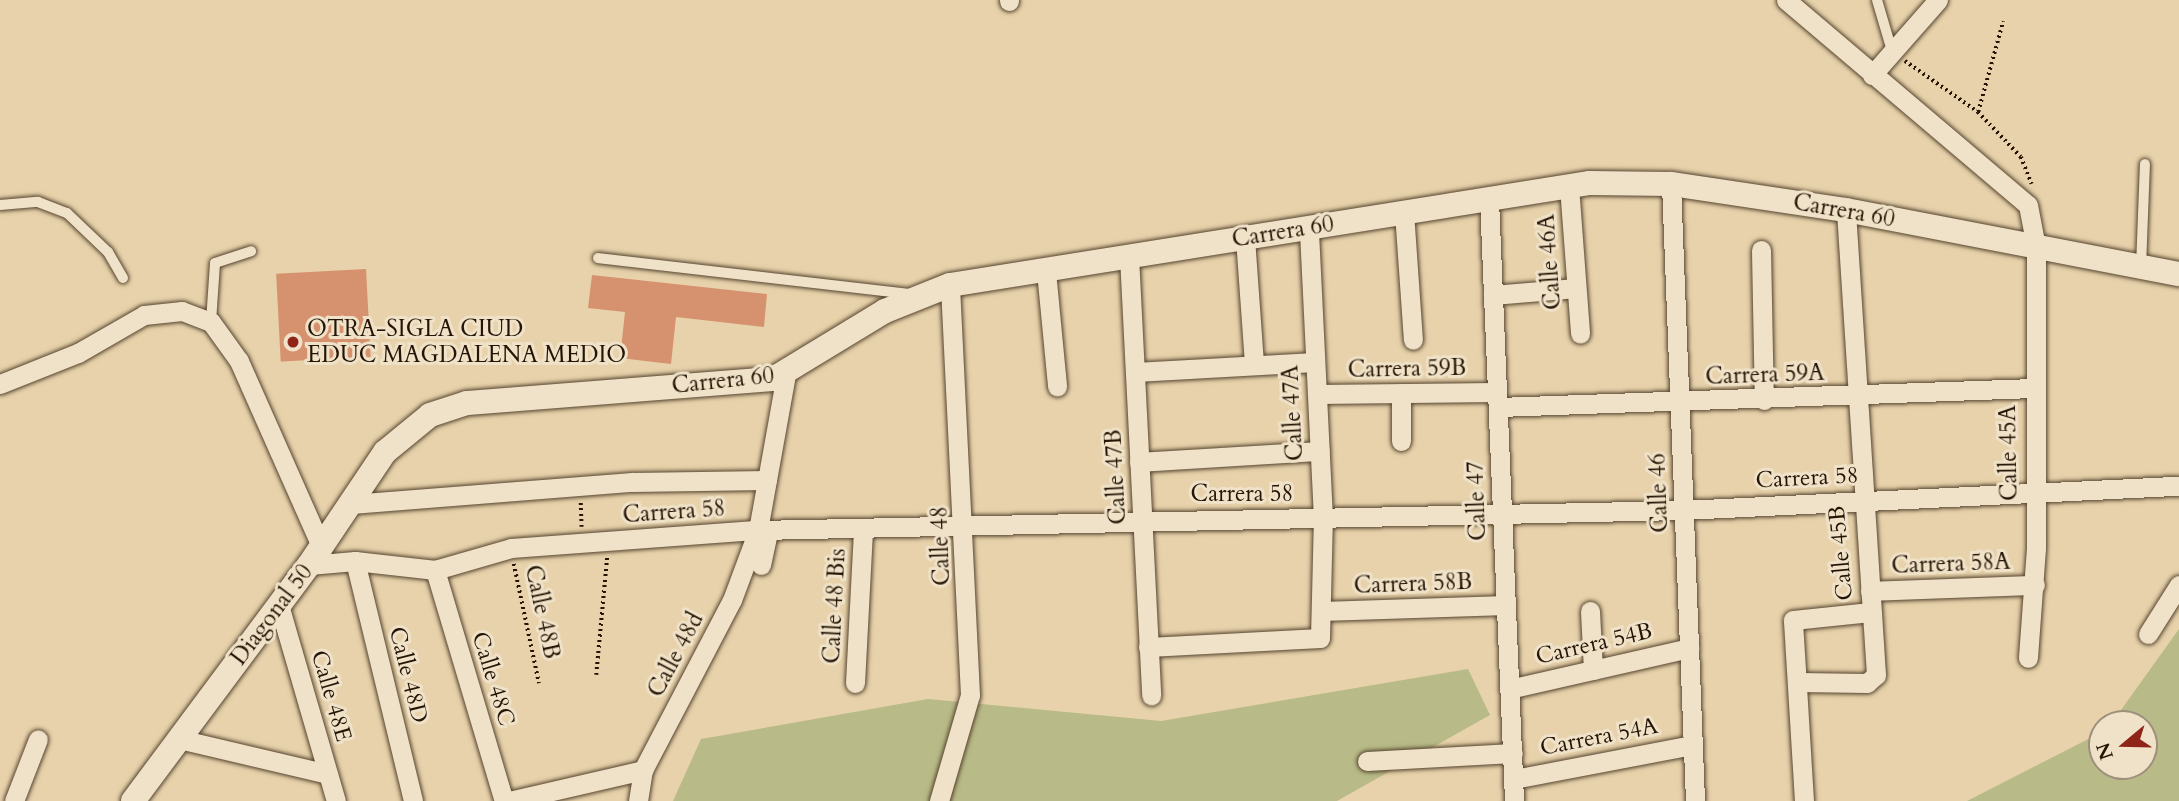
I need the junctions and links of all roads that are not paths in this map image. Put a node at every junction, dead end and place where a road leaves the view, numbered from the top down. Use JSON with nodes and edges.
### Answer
{"nodes":[{"id":1,"x":1786,"y":0,"type":"edge"},
{"id":2,"x":1877,"y":0,"type":"edge"},
{"id":3,"x":1938,"y":0,"type":"edge"},
{"id":4,"x":1892,"y":52,"type":"junction"},
{"id":5,"x":1872,"y":75,"type":"junction"},
{"id":6,"x":2146,"y":164,"type":"dead end"},
{"id":7,"x":1671,"y":184,"type":"junction"},
{"id":8,"x":1569,"y":186,"type":"junction"},
{"id":9,"x":1489,"y":199,"type":"junction"},
{"id":10,"x":0,"y":205,"type":"edge"},
{"id":11,"x":1846,"y":210,"type":"junction"},
{"id":12,"x":1404,"y":212,"type":"junction"},
{"id":13,"x":1309,"y":228,"type":"junction"},
{"id":14,"x":1245,"y":238,"type":"junction"},
{"id":15,"x":2036,"y":247,"type":"junction"},
{"id":16,"x":1761,"y":250,"type":"dead end"},
{"id":17,"x":251,"y":251,"type":"dead end"},
{"id":18,"x":1129,"y":256,"type":"junction"},
{"id":19,"x":598,"y":258,"type":"dead end"},
{"id":20,"x":2141,"y":267,"type":"junction"},
{"id":21,"x":1046,"y":271,"type":"junction"},
{"id":22,"x":2179,"y":274,"type":"edge"},
{"id":23,"x":123,"y":278,"type":"dead end"},
{"id":24,"x":950,"y":285,"type":"junction"},
{"id":25,"x":1576,"y":288,"type":"junction"},
{"id":26,"x":922,"y":295,"type":"junction"},
{"id":27,"x":1493,"y":295,"type":"junction"},
{"id":28,"x":211,"y":322,"type":"junction"},
{"id":29,"x":1580,"y":334,"type":"dead end"},
{"id":30,"x":1413,"y":340,"type":"dead end"},
{"id":31,"x":1315,"y":362,"type":"junction"},
{"id":32,"x":1254,"y":365,"type":"junction"},
{"id":33,"x":1135,"y":372,"type":"junction"},
{"id":34,"x":786,"y":374,"type":"junction"},
{"id":35,"x":0,"y":384,"type":"edge"},
{"id":36,"x":1057,"y":386,"type":"dead end"},
{"id":37,"x":2033,"y":388,"type":"junction"},
{"id":38,"x":1401,"y":393,"type":"junction"},
{"id":39,"x":1317,"y":394,"type":"junction"},
{"id":40,"x":1854,"y":396,"type":"junction"},
{"id":41,"x":1498,"y":399,"type":"junction"},
{"id":42,"x":1764,"y":400,"type":"junction"},
{"id":43,"x":1681,"y":402,"type":"junction"},
{"id":44,"x":410,"y":427,"type":"joint"},
{"id":45,"x":1401,"y":441,"type":"dead end"},
{"id":46,"x":1320,"y":451,"type":"junction"},
{"id":47,"x":1139,"y":462,"type":"junction"},
{"id":48,"x":767,"y":480,"type":"junction"},
{"id":49,"x":2179,"y":486,"type":"edge"},
{"id":50,"x":2034,"y":493,"type":"junction"},
{"id":51,"x":1861,"y":500,"type":"junction"},
{"id":52,"x":351,"y":504,"type":"junction"},
{"id":53,"x":1502,"y":510,"type":"junction"},
{"id":54,"x":1683,"y":510,"type":"junction"},
{"id":55,"x":1322,"y":518,"type":"junction"},
{"id":56,"x":1142,"y":520,"type":"junction"},
{"id":57,"x":966,"y":527,"type":"junction"},
{"id":58,"x":763,"y":531,"type":"junction"},
{"id":59,"x":863,"y":532,"type":"junction"},
{"id":60,"x":316,"y":556,"type":"junction"},
{"id":61,"x":355,"y":561,"type":"junction"},
{"id":62,"x":761,"y":565,"type":"dead end"},
{"id":63,"x":435,"y":570,"type":"junction"},
{"id":64,"x":2035,"y":585,"type":"junction"},
{"id":65,"x":2179,"y":585,"type":"edge"},
{"id":66,"x":1870,"y":591,"type":"junction"},
{"id":67,"x":279,"y":605,"type":"junction"},
{"id":68,"x":1504,"y":606,"type":"junction"},
{"id":69,"x":1323,"y":611,"type":"junction"},
{"id":70,"x":1590,"y":611,"type":"dead end"},
{"id":71,"x":1871,"y":612,"type":"junction"},
{"id":72,"x":2148,"y":634,"type":"dead end"},
{"id":73,"x":1149,"y":647,"type":"junction"},
{"id":74,"x":1689,"y":648,"type":"junction"},
{"id":75,"x":2028,"y":658,"type":"dead end"},
{"id":76,"x":1592,"y":670,"type":"junction"},
{"id":77,"x":1798,"y":681,"type":"junction"},
{"id":78,"x":855,"y":683,"type":"dead end"},
{"id":79,"x":1509,"y":689,"type":"junction"},
{"id":80,"x":1151,"y":695,"type":"dead end"},
{"id":81,"x":38,"y":739,"type":"dead end"},
{"id":82,"x":179,"y":739,"type":"junction"},
{"id":83,"x":1693,"y":745,"type":"junction"},
{"id":84,"x":1513,"y":752,"type":"junction"},
{"id":85,"x":1367,"y":761,"type":"dead end"},
{"id":86,"x":643,"y":770,"type":"junction"},
{"id":87,"x":328,"y":775,"type":"junction"},
{"id":88,"x":1514,"y":779,"type":"junction"},
{"id":89,"x":14,"y":801,"type":"edge"},
{"id":90,"x":132,"y":801,"type":"edge"},
{"id":91,"x":336,"y":801,"type":"edge"},
{"id":92,"x":413,"y":801,"type":"edge"},
{"id":93,"x":507,"y":801,"type":"edge"},
{"id":94,"x":638,"y":801,"type":"edge"},
{"id":95,"x":939,"y":801,"type":"edge"},
{"id":96,"x":1514,"y":801,"type":"edge"},
{"id":97,"x":1695,"y":801,"type":"edge"},
{"id":98,"x":1804,"y":801,"type":"edge"}],
"edges":[{"from":1,"to":5,"type":"street"},
{"from":2,"to":4,"type":"lane"},
{"from":3,"to":4,"type":"street"},
{"from":4,"to":5,"type":"street"},
{"from":5,"to":15,"type":"street","name":"Calle 45A"},
{"from":6,"to":20,"type":"lane"},
{"from":7,"to":8,"type":"street","name":"Carrera 60"},
{"from":7,"to":11,"type":"street","name":"Carrera 60"},
{"from":7,"to":43,"type":"street","name":"Calle 46"},
{"from":8,"to":9,"type":"street","name":"Carrera 60"},
{"from":8,"to":25,"type":"street","name":"Calle 46A"},
{"from":9,"to":12,"type":"street","name":"Carrera 60"},
{"from":9,"to":27,"type":"street","name":"Calle 47"},
{"from":10,"to":23,"type":"lane"},
{"from":11,"to":15,"type":"street","name":"Carrera 60"},
{"from":11,"to":40,"type":"street","name":"Calle 45B"},
{"from":12,"to":13,"type":"street","name":"Carrera 60"},
{"from":12,"to":30,"type":"street"},
{"from":13,"to":14,"type":"street","name":"Carrera 60"},
{"from":13,"to":31,"type":"street","name":"Calle 47A"},
{"from":14,"to":18,"type":"street","name":"Carrera 60"},
{"from":14,"to":32,"type":"street"},
{"from":15,"to":20,"type":"street","name":"Carrera 60"},
{"from":15,"to":37,"type":"street","name":"Calle 45A"},
{"from":16,"to":42,"type":"street"},
{"from":17,"to":28,"type":"lane"},
{"from":18,"to":21,"type":"street","name":"Carrera 60"},
{"from":18,"to":33,"type":"street","name":"Calle 47B"},
{"from":19,"to":26,"type":"lane"},
{"from":20,"to":22,"type":"street","name":"Carrera 60"},
{"from":21,"to":24,"type":"street","name":"Carrera 60"},
{"from":21,"to":36,"type":"street"},
{"from":24,"to":26,"type":"street","name":"Carrera 60"},
{"from":24,"to":57,"type":"street","name":"Calle 48"},
{"from":25,"to":27,"type":"street"},
{"from":25,"to":29,"type":"street","name":"Calle 46A"},
{"from":26,"to":34,"type":"street","name":"Carrera 60"},
{"from":27,"to":41,"type":"street","name":"Calle 47"},
{"from":28,"to":35,"type":"street"},
{"from":28,"to":60,"type":"street"},
{"from":31,"to":32,"type":"street","name":"Carrera 59B"},
{"from":31,"to":39,"type":"street","name":"Calle 47A"},
{"from":32,"to":33,"type":"street","name":"Carrera 59B"},
{"from":33,"to":47,"type":"street","name":"Calle 47B"},
{"from":34,"to":44,"type":"street","name":"Carrera 60"},
{"from":34,"to":48,"type":"street"},
{"from":37,"to":40,"type":"street","name":"Carrera 59A"},
{"from":37,"to":50,"type":"street","name":"Calle 45A"},
{"from":38,"to":39,"type":"street","name":"Carrera 59B"},
{"from":38,"to":41,"type":"street","name":"Carrera 59B"},
{"from":38,"to":45,"type":"street"},
{"from":39,"to":46,"type":"street","name":"Calle 47A"},
{"from":40,"to":42,"type":"street","name":"Carrera 59A"},
{"from":40,"to":51,"type":"street","name":"Calle 45B"},
{"from":41,"to":43,"type":"street","name":"Carrera 59A"},
{"from":41,"to":53,"type":"street","name":"Calle 47"},
{"from":42,"to":43,"type":"street","name":"Carrera 59A"},
{"from":43,"to":54,"type":"street","name":"Calle 46"},
{"from":44,"to":52,"type":"street","name":"Diagonal 50"},
{"from":46,"to":47,"type":"street"},
{"from":46,"to":55,"type":"street","name":"Calle 47A"},
{"from":47,"to":56,"type":"street","name":"Calle 47B"},
{"from":48,"to":52,"type":"street"},
{"from":48,"to":58,"type":"street"},
{"from":49,"to":50,"type":"street","name":"Carrera 58"},
{"from":50,"to":51,"type":"street","name":"Carrera 58"},
{"from":50,"to":64,"type":"street","name":"Calle 45A"},
{"from":51,"to":54,"type":"street","name":"Carrera 58"},
{"from":51,"to":66,"type":"street","name":"Calle 45B"},
{"from":52,"to":60,"type":"street","name":"Diagonal 50"},
{"from":53,"to":54,"type":"street","name":"Carrera 58"},
{"from":53,"to":55,"type":"street","name":"Carrera 58"},
{"from":53,"to":68,"type":"street","name":"Calle 47"},
{"from":54,"to":74,"type":"street","name":"Calle 46"},
{"from":55,"to":56,"type":"street","name":"Carrera 58"},
{"from":55,"to":69,"type":"street","name":"Calle 47A"},
{"from":56,"to":57,"type":"street","name":"Carrera 58"},
{"from":56,"to":73,"type":"street","name":"Calle 47B"},
{"from":57,"to":59,"type":"street","name":"Carrera 58"},
{"from":57,"to":95,"type":"street","name":"Calle 48"},
{"from":58,"to":59,"type":"street","name":"Carrera 58"},
{"from":58,"to":62,"type":"street"},
{"from":58,"to":63,"type":"street","name":"Carrera 58"},
{"from":58,"to":86,"type":"street","name":"Calle 48d"},
{"from":59,"to":78,"type":"street","name":"Calle 48 Bis"},
{"from":60,"to":61,"type":"street","name":"Carrera 58"},
{"from":60,"to":67,"type":"street","name":"Diagonal 50"},
{"from":61,"to":63,"type":"street","name":"Carrera 58"},
{"from":61,"to":92,"type":"street","name":"Calle 48D"},
{"from":63,"to":93,"type":"street","name":"Calle 48C"},
{"from":64,"to":66,"type":"street","name":"Carrera 58A"},
{"from":64,"to":75,"type":"street","name":"Calle 45A"},
{"from":65,"to":72,"type":"street"},
{"from":66,"to":71,"type":"street","name":"Calle 45B"},
{"from":67,"to":82,"type":"street","name":"Diagonal 50"},
{"from":67,"to":87,"type":"street","name":"Calle 48E"},
{"from":68,"to":69,"type":"street","name":"Carrera 58B"},
{"from":68,"to":79,"type":"street","name":"Calle 47"},
{"from":69,"to":73,"type":"street","name":"Calle 47A"},
{"from":70,"to":76,"type":"street"},
{"from":71,"to":77,"type":"street"},
{"from":71,"to":77,"type":"street","name":"Calle 45B"},
{"from":73,"to":80,"type":"street","name":"Calle 47B"},
{"from":74,"to":76,"type":"street","name":"Carrera 54B"},
{"from":74,"to":83,"type":"street","name":"Calle 46"},
{"from":76,"to":79,"type":"street","name":"Carrera 54B"},
{"from":77,"to":98,"type":"street"},
{"from":79,"to":84,"type":"street","name":"Calle 47"},
{"from":81,"to":89,"type":"street"},
{"from":82,"to":87,"type":"street"},
{"from":82,"to":90,"type":"street","name":"Diagonal 50"},
{"from":83,"to":88,"type":"street","name":"Carrera 54A"},
{"from":83,"to":97,"type":"street","name":"Calle 46"},
{"from":84,"to":85,"type":"street"},
{"from":84,"to":88,"type":"street","name":"Calle 47"},
{"from":86,"to":93,"type":"street"},
{"from":86,"to":94,"type":"street","name":"Calle 48d"},
{"from":87,"to":91,"type":"street","name":"Calle 48E"},
{"from":88,"to":96,"type":"street","name":"Calle 47"}]}
